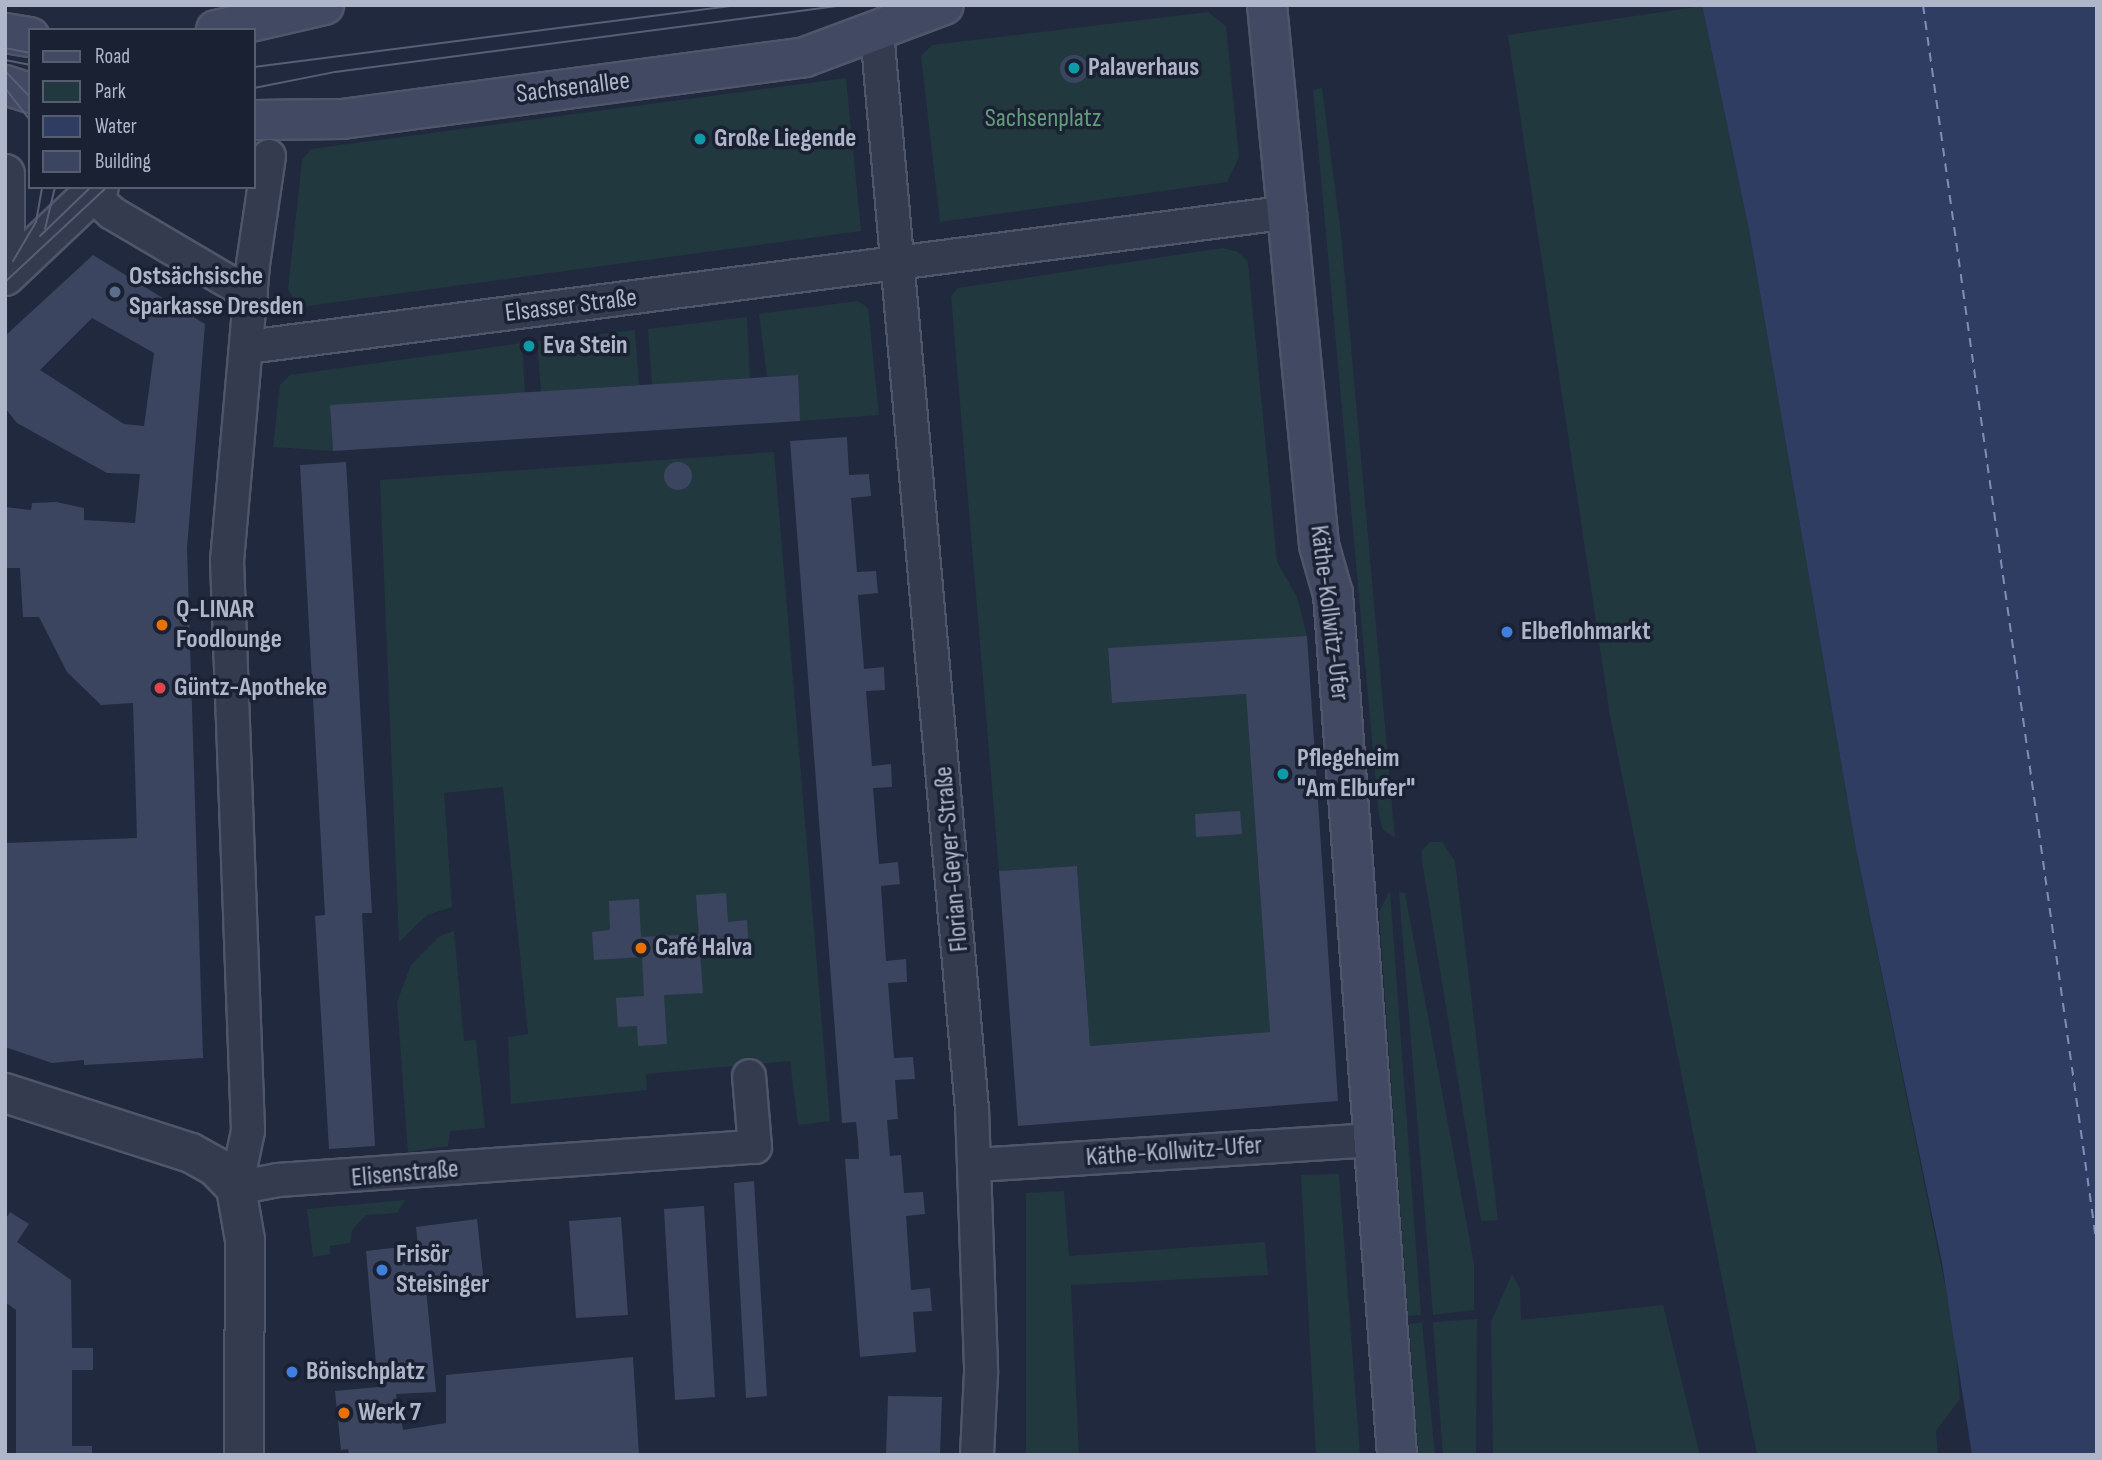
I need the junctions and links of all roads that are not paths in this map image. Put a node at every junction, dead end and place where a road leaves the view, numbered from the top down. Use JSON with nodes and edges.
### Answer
{"nodes":[{"id":1,"x":324,"y":5,"type":"edge"},
{"id":2,"x":944,"y":5,"type":"edge"},
{"id":3,"x":1268,"y":5,"type":"edge"},
{"id":4,"x":249,"y":25,"type":"edge"},
{"id":5,"x":877,"y":32,"type":"junction"},
{"id":6,"x":5,"y":33,"type":"edge"},
{"id":7,"x":28,"y":37,"type":"edge"},
{"id":8,"x":5,"y":85,"type":"edge"},
{"id":9,"x":28,"y":92,"type":"edge"},
{"id":10,"x":263,"y":132,"type":"edge"},
{"id":11,"x":5,"y":174,"type":"edge"},
{"id":12,"x":95,"y":191,"type":"edge"},
{"id":13,"x":1290,"y":212,"type":"junction"},
{"id":14,"x":5,"y":256,"type":"edge"},
{"id":15,"x":895,"y":264,"type":"junction"},
{"id":16,"x":5,"y":276,"type":"edge"},
{"id":17,"x":251,"y":295,"type":"junction"},
{"id":18,"x":248,"y":347,"type":"junction"},
{"id":19,"x":749,"y":1076,"type":"dead end"},
{"id":20,"x":5,"y":1093,"type":"edge"},
{"id":21,"x":1373,"y":1140,"type":"junction"},
{"id":22,"x":976,"y":1165,"type":"junction"},
{"id":23,"x":236,"y":1188,"type":"junction"},
{"id":24,"x":244,"y":1455,"type":"edge"},
{"id":25,"x":978,"y":1455,"type":"edge"},
{"id":26,"x":1397,"y":1455,"type":"edge"}],
"edges":[{"from":1,"to":4,"type":"main road"},
{"from":2,"to":5,"type":"main road"},
{"from":3,"to":13,"type":"main road"},
{"from":5,"to":10,"type":"main road","name":"Sachsenallee"},
{"from":5,"to":15,"type":"street"},
{"from":6,"to":7,"type":"main road"},
{"from":8,"to":9,"type":"main road"},
{"from":10,"to":17,"type":"street"},
{"from":11,"to":14,"type":"street"},
{"from":12,"to":16,"type":"street"},
{"from":12,"to":17,"type":"street"},
{"from":13,"to":15,"type":"street"},
{"from":13,"to":21,"type":"main road","name":"Käthe-Kollwitz-Ufer"},
{"from":15,"to":18,"type":"street","name":"Elsasser Straße"},
{"from":15,"to":22,"type":"street","name":"Florian-Geyer-Straße"},
{"from":17,"to":18,"type":"street"},
{"from":18,"to":23,"type":"street"},
{"from":19,"to":23,"type":"street","name":"Elisenstraße"},
{"from":20,"to":23,"type":"street"},
{"from":21,"to":22,"type":"street","name":"Käthe-Kollwitz-Ufer"},
{"from":21,"to":26,"type":"main road","name":"Käthe-Kollwitz-Ufer"},
{"from":22,"to":25,"type":"street","name":"Florian-Geyer-Straße"},
{"from":23,"to":24,"type":"street"}]}
